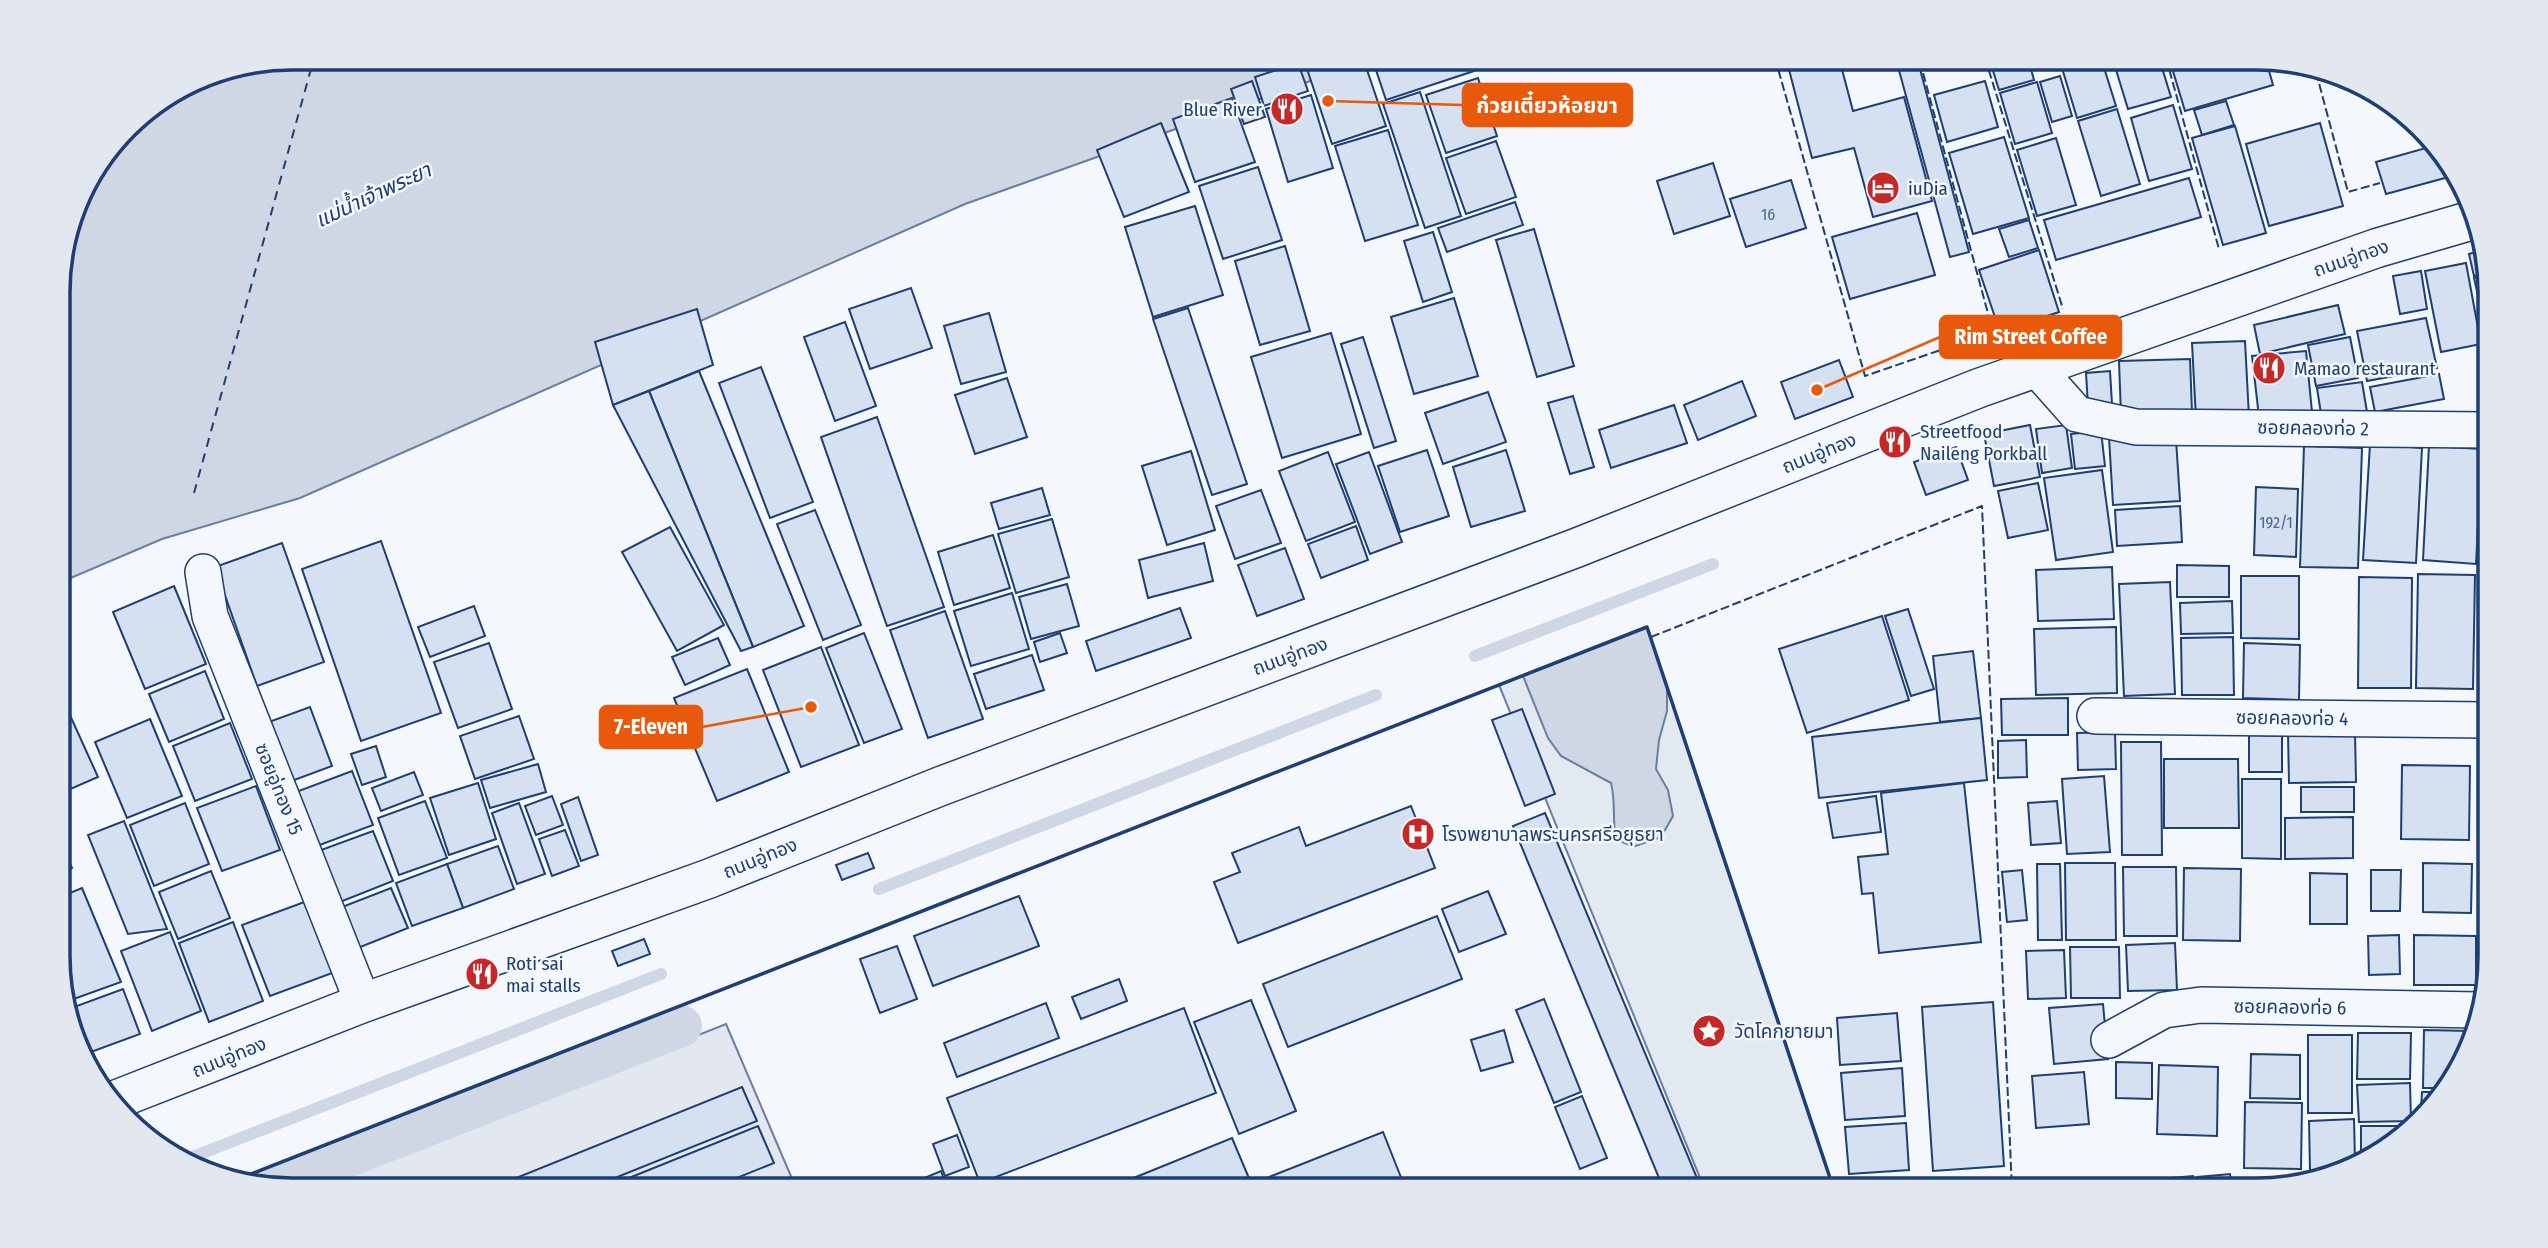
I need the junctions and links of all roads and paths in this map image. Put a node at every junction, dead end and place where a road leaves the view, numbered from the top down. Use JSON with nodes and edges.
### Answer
{"nodes":[{"id":1,"x":2466,"y":222,"type":"edge"},
{"id":2,"x":2036,"y":368,"type":"junction"},
{"id":3,"x":2478,"y":430,"type":"edge"},
{"id":4,"x":203,"y":572,"type":"dead end"},
{"id":5,"x":2095,"y":716,"type":"dead end"},
{"id":6,"x":2478,"y":720,"type":"edge"},
{"id":7,"x":363,"y":1003,"type":"junction"},
{"id":8,"x":2471,"y":1010,"type":"edge"},
{"id":9,"x":2109,"y":1040,"type":"dead end"},
{"id":10,"x":122,"y":1097,"type":"edge"}],
"edges":[{"from":1,"to":2,"type":"main road","name":"ถนนอู่ทอง"},
{"from":2,"to":3,"type":"street","name":"ซอยคลองท่อ 2"},
{"from":2,"to":7,"type":"main road","name":"ถนนอู่ทอง"},
{"from":4,"to":7,"type":"street","name":"ซอยอู่ทอง 15"},
{"from":5,"to":6,"type":"street","name":"ซอยคลองท่อ 4"},
{"from":7,"to":10,"type":"main road","name":"ถนนอู่ทอง"},
{"from":8,"to":9,"type":"street","name":"ซอยคลองท่อ 6"}]}
